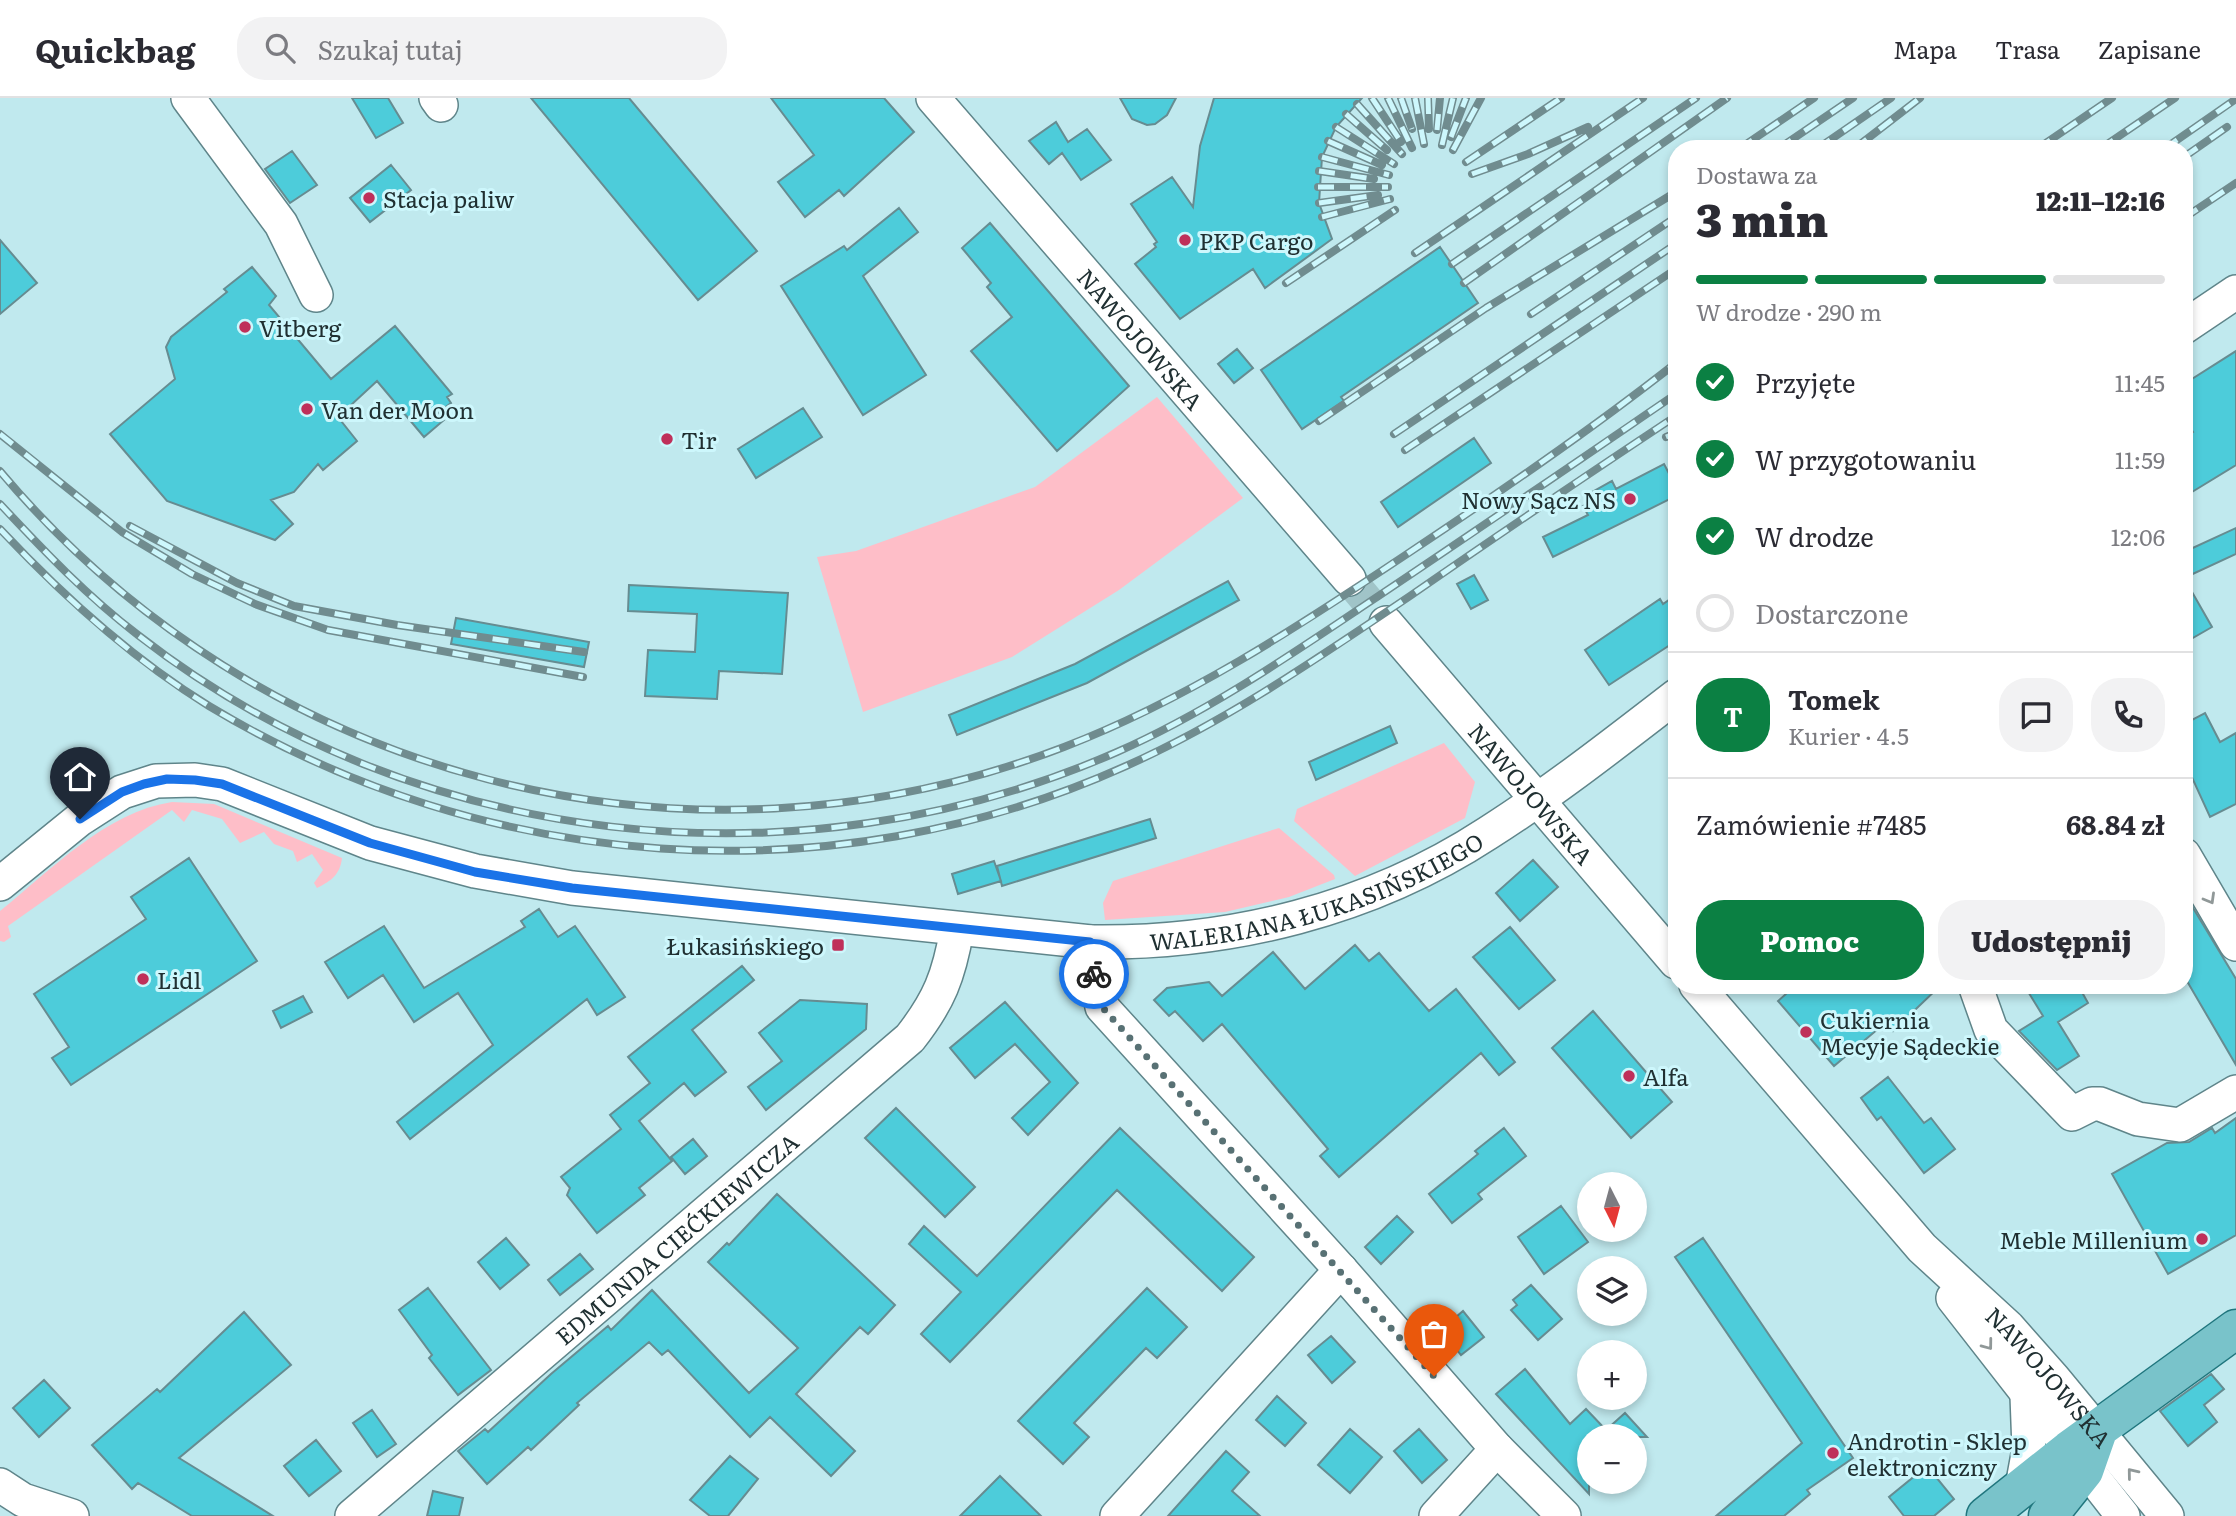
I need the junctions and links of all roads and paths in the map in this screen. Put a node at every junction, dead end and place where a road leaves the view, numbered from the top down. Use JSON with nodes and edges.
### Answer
{"nodes":[{"id":1,"x":188,"y":98,"type":"edge"},
{"id":2,"x":933,"y":98,"type":"edge"},
{"id":3,"x":2236,"y":292,"type":"edge"},
{"id":4,"x":316,"y":295,"type":"dead end"},
{"id":5,"x":2193,"y":321,"type":"edge"},
{"id":6,"x":1349,"y":579,"type":"tunnel mouth"},
{"id":7,"x":1386,"y":623,"type":"tunnel mouth"},
{"id":8,"x":1668,"y":702,"type":"edge"},
{"id":9,"x":1538,"y":799,"type":"junction"},
{"id":10,"x":2193,"y":870,"type":"edge"},
{"id":11,"x":0,"y":884,"type":"edge"},
{"id":12,"x":957,"y":929,"type":"junction"},
{"id":13,"x":1090,"y":942,"type":"junction"},
{"id":14,"x":2236,"y":944,"type":"edge"},
{"id":15,"x":1668,"y":953,"type":"edge"},
{"id":16,"x":1704,"y":994,"type":"edge"},
{"id":17,"x":1978,"y":994,"type":"edge"},
{"id":18,"x":2236,"y":1092,"type":"edge"},
{"id":19,"x":1922,"y":1248,"type":"junction"},
{"id":20,"x":1341,"y":1270,"type":"junction"},
{"id":21,"x":2236,"y":1329,"type":"edge"},
{"id":22,"x":2027,"y":1396,"type":"junction"},
{"id":23,"x":1497,"y":1449,"type":"junction"},
{"id":24,"x":2084,"y":1450,"type":"junction"},
{"id":25,"x":2022,"y":1487,"type":"junction"},
{"id":26,"x":12,"y":1500,"type":"edge"},
{"id":27,"x":72,"y":1516,"type":"edge"},
{"id":28,"x":352,"y":1516,"type":"edge"},
{"id":29,"x":1117,"y":1516,"type":"edge"},
{"id":30,"x":1436,"y":1516,"type":"edge"},
{"id":31,"x":1564,"y":1516,"type":"edge"},
{"id":32,"x":1986,"y":1516,"type":"edge"},
{"id":33,"x":2048,"y":1516,"type":"edge"},
{"id":34,"x":2123,"y":1516,"type":"edge"},
{"id":35,"x":2166,"y":1516,"type":"edge"}],
"edges":[{"from":1,"to":4,"type":"street"},
{"from":2,"to":6,"type":"street","name":"NAWOJOWSKA"},
{"from":3,"to":5,"type":"street"},
{"from":7,"to":9,"type":"street","name":"NAWOJOWSKA"},
{"from":8,"to":9,"type":"street","name":"WALERIANA ŁUKASIŃSKIEGO"},
{"from":9,"to":13,"type":"street","name":"WALERIANA ŁUKASIŃSKIEGO"},
{"from":9,"to":15,"type":"street","name":"NAWOJOWSKA"},
{"from":10,"to":14,"type":"street","one_way":true},
{"from":11,"to":12,"type":"street","name":"WALERIANA ŁUKASIŃSKIEGO"},
{"from":12,"to":13,"type":"street","name":"WALERIANA ŁUKASIŃSKIEGO"},
{"from":12,"to":28,"type":"street","name":"EDMUNDA CIEĆKIEWICZA"},
{"from":13,"to":20,"type":"street"},
{"from":16,"to":19,"type":"street","name":"NAWOJOWSKA"},
{"from":17,"to":18,"type":"street"},
{"from":19,"to":22,"type":"street","name":"NAWOJOWSKA","one_way":true},
{"from":19,"to":24,"type":"street","name":"NAWOJOWSKA"},
{"from":20,"to":23,"type":"street"},
{"from":20,"to":29,"type":"street"},
{"from":21,"to":24,"type":"main road"},
{"from":22,"to":24,"type":"street","name":"NAWOJOWSKA"},
{"from":22,"to":25,"type":"street"},
{"from":23,"to":30,"type":"street"},
{"from":23,"to":31,"type":"street"},
{"from":24,"to":25,"type":"main road"},
{"from":24,"to":33,"type":"main road"},
{"from":24,"to":34,"type":"street","name":"NAWOJOWSKA"},
{"from":35,"to":24,"type":"street","name":"NAWOJOWSKA","one_way":true},
{"from":25,"to":32,"type":"main road"},
{"from":26,"to":27,"type":"street"}]}
